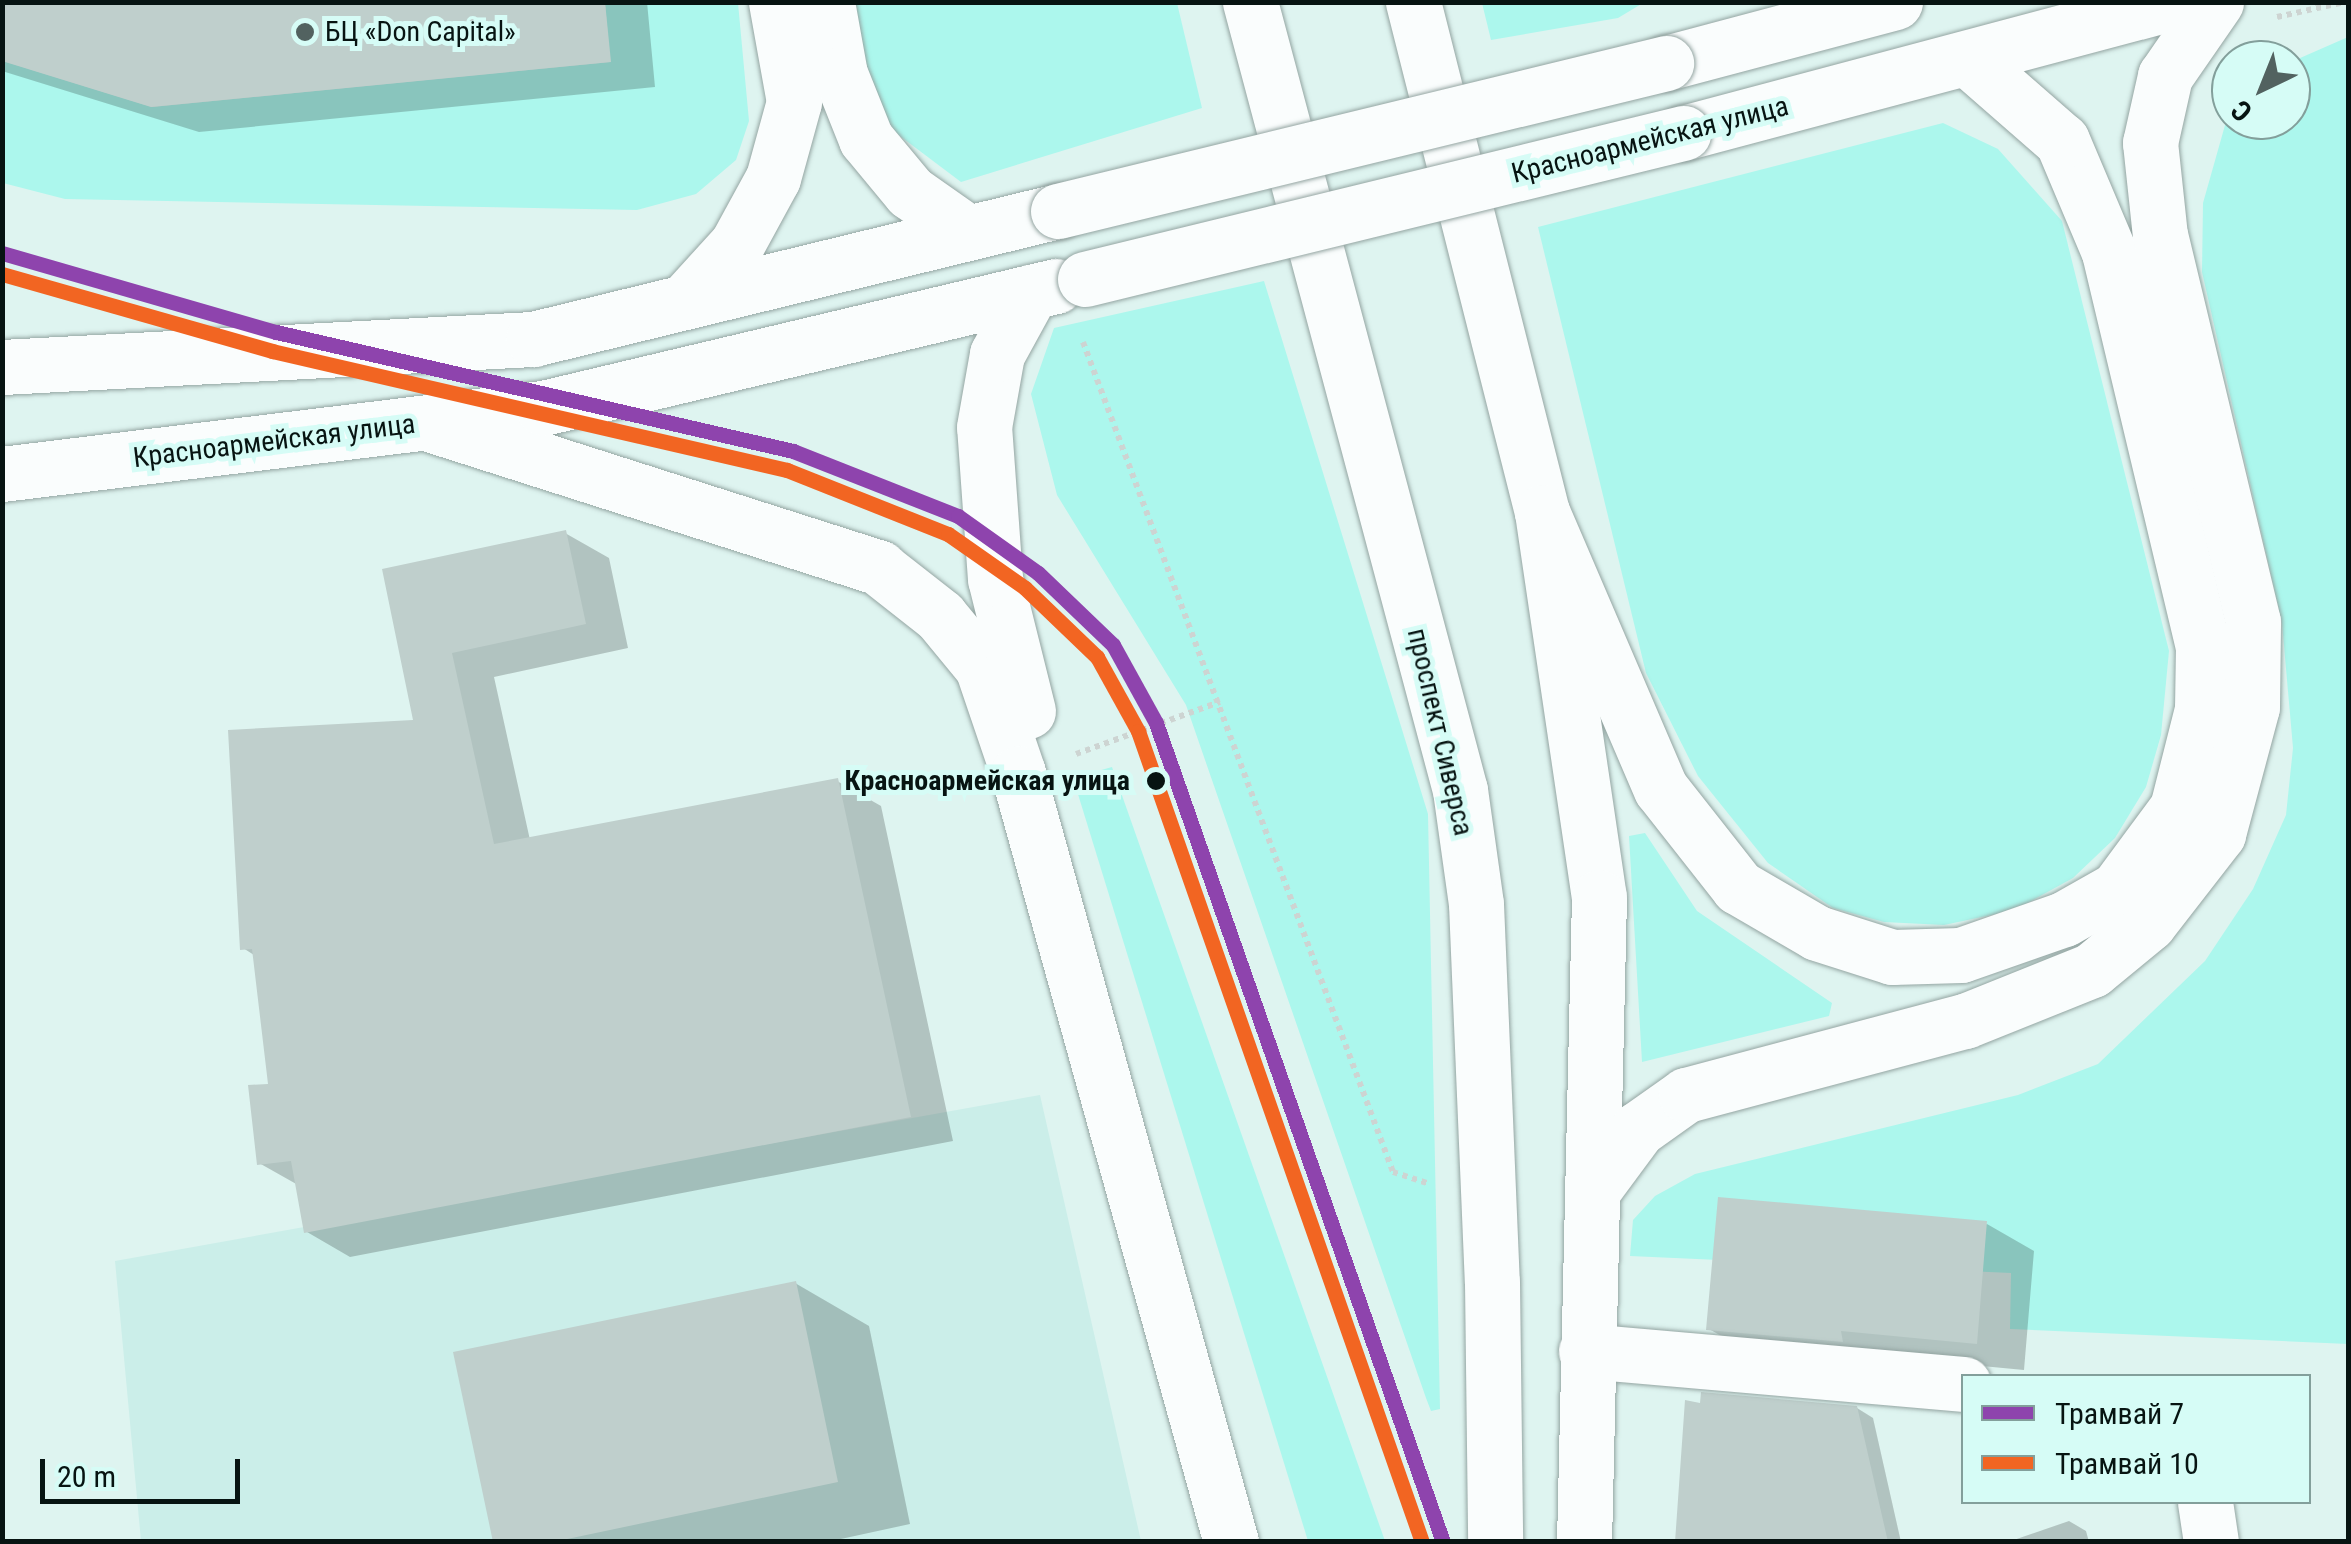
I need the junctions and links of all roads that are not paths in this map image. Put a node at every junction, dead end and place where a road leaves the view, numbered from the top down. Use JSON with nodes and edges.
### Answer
{"nodes":[{"id":1,"x":776,"y":2,"type":"edge"},
{"id":2,"x":826,"y":2,"type":"edge"},
{"id":3,"x":1250,"y":2,"type":"edge"},
{"id":4,"x":1413,"y":2,"type":"edge"},
{"id":5,"x":1741,"y":2,"type":"edge"},
{"id":6,"x":1894,"y":2,"type":"edge"},
{"id":7,"x":2175,"y":2,"type":"edge"},
{"id":8,"x":2216,"y":2,"type":"edge"},
{"id":9,"x":1687,"y":58,"type":"junction"},
{"id":10,"x":1968,"y":58,"type":"junction"},
{"id":11,"x":967,"y":232,"type":"junction"},
{"id":12,"x":1031,"y":292,"type":"junction"},
{"id":13,"x":687,"y":299,"type":"junction"},
{"id":14,"x":2,"y":367,"type":"edge"},
{"id":15,"x":426,"y":422,"type":"junction"},
{"id":16,"x":2,"y":474,"type":"edge"},
{"id":17,"x":1542,"y":512,"type":"junction"},
{"id":18,"x":1593,"y":1190,"type":"junction"},
{"id":19,"x":1586,"y":1351,"type":"junction"},
{"id":20,"x":1961,"y":1384,"type":"edge"},
{"id":21,"x":2204,"y":1504,"type":"edge"},
{"id":22,"x":1230,"y":1542,"type":"edge"},
{"id":23,"x":1264,"y":1542,"type":"edge"},
{"id":24,"x":1494,"y":1542,"type":"edge"},
{"id":25,"x":1584,"y":1542,"type":"edge"},
{"id":26,"x":2211,"y":1542,"type":"edge"}],
"edges":[{"from":1,"to":13,"type":"main road"},
{"from":2,"to":11,"type":"main road"},
{"from":3,"to":24,"type":"main road","name":"проспект Сиверса"},
{"from":4,"to":17,"type":"main road"},
{"from":5,"to":9,"type":"main road"},
{"from":6,"to":9,"type":"main road"},
{"from":7,"to":10,"type":"main road","name":"Красноармейская улица"},
{"from":8,"to":18,"type":"main road"},
{"from":9,"to":11,"type":"main road","bridge":true},
{"from":10,"to":12,"type":"main road","name":"Красноармейская улица","bridge":true},
{"from":10,"to":17,"type":"main road"},
{"from":11,"to":13,"type":"main road"},
{"from":12,"to":15,"type":"main road","name":"Красноармейская улица"},
{"from":12,"to":23,"type":"main road"},
{"from":13,"to":14,"type":"main road"},
{"from":15,"to":16,"type":"main road","name":"Красноармейская улица"},
{"from":15,"to":22,"type":"main road"},
{"from":17,"to":18,"type":"main road"},
{"from":18,"to":19,"type":"main road"},
{"from":19,"to":20,"type":"main road"},
{"from":19,"to":25,"type":"main road"},
{"from":21,"to":26,"type":"main road"}]}
